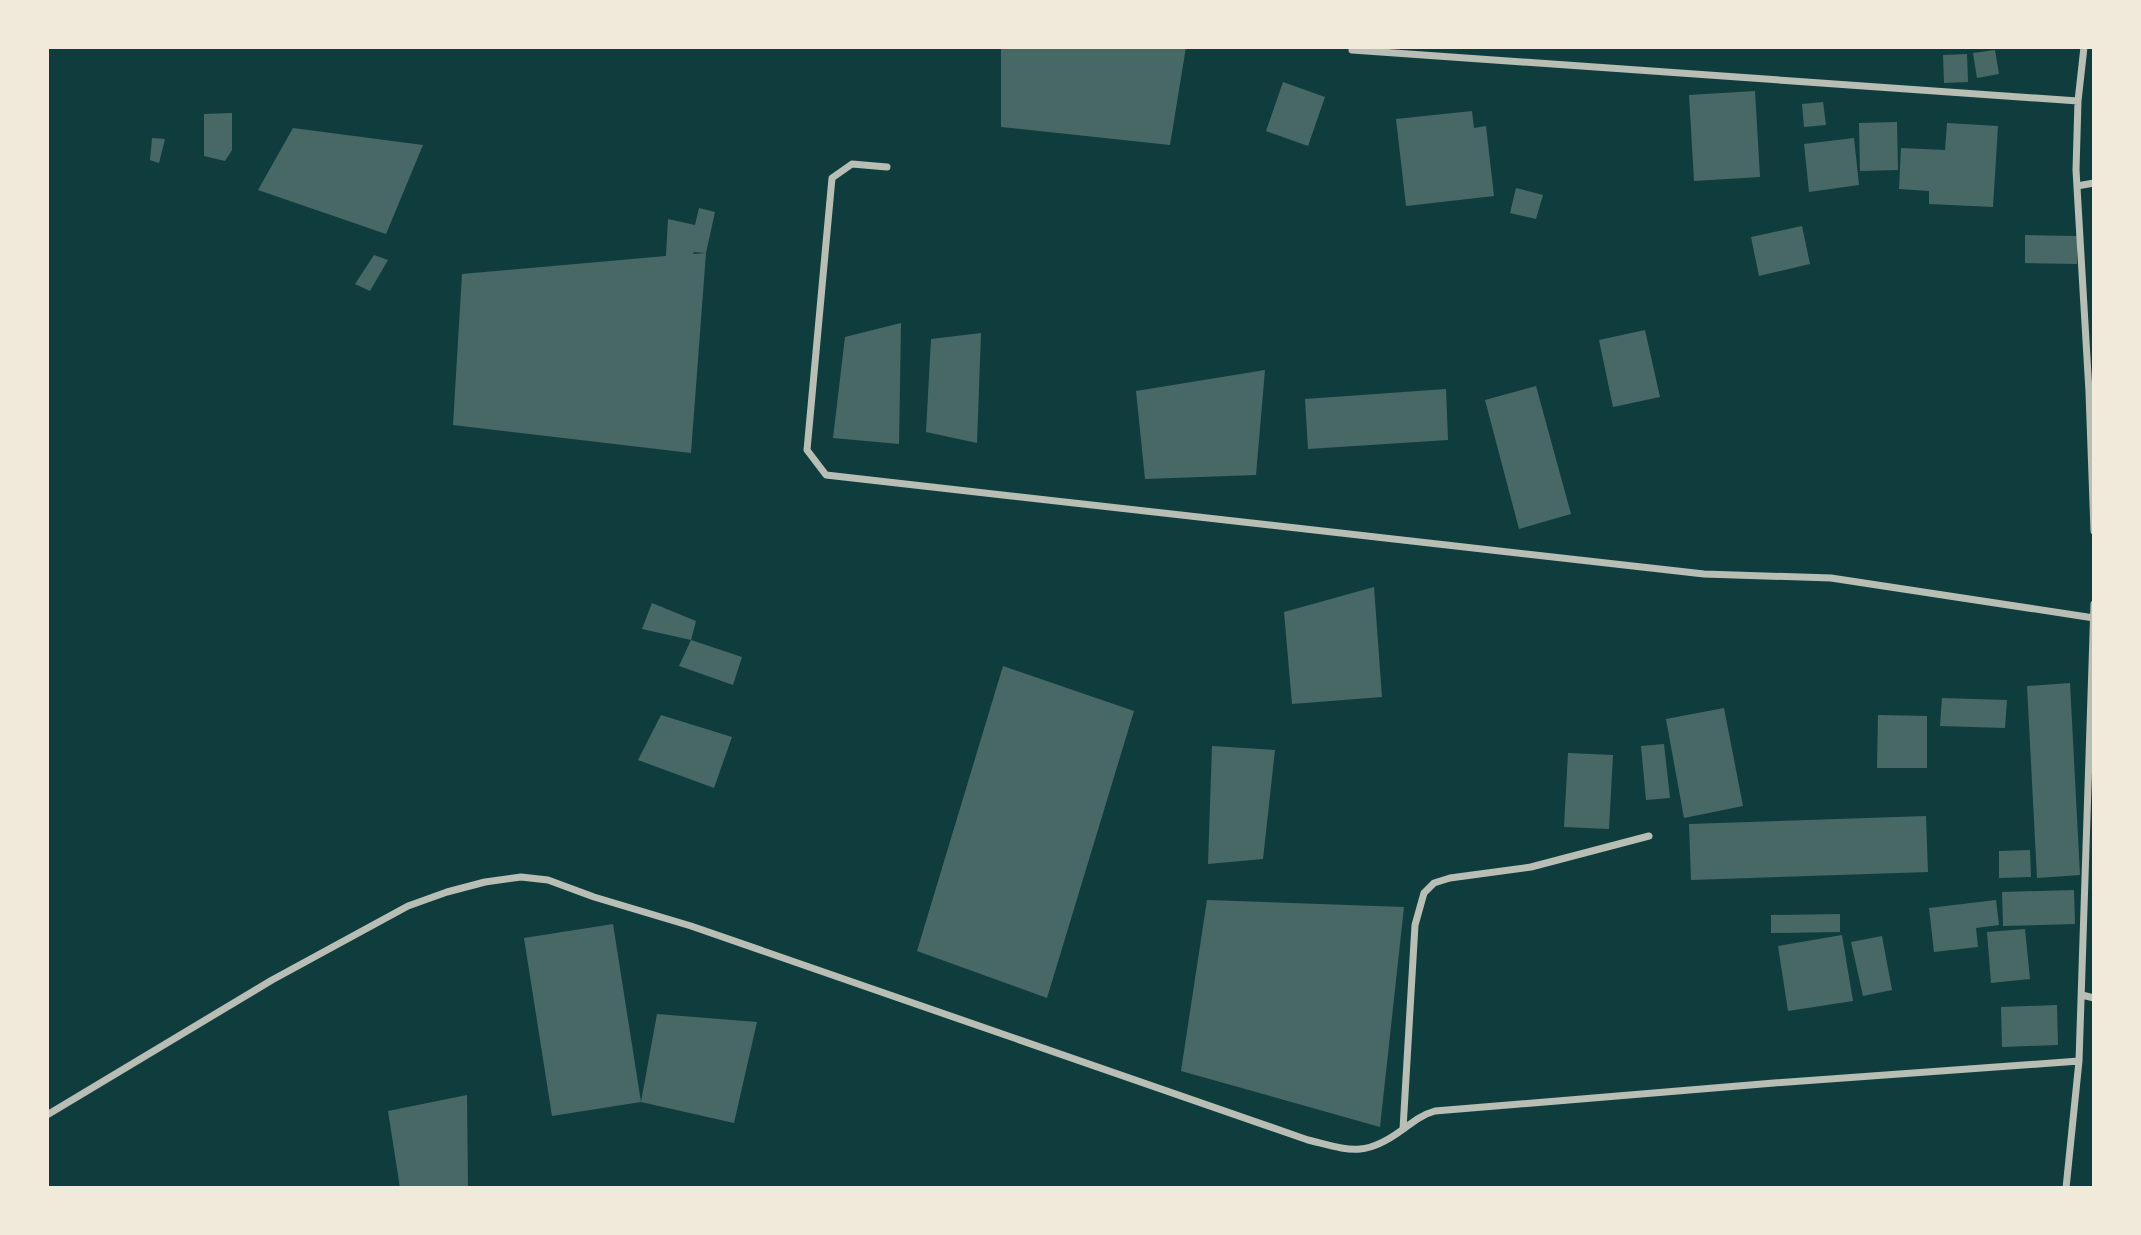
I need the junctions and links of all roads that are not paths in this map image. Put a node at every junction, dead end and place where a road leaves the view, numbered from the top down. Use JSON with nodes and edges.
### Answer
{"nodes":[{"id":1,"x":2084,"y":47,"type":"edge"},
{"id":2,"x":1352,"y":50,"type":"dead end"},
{"id":3,"x":2078,"y":101,"type":"junction"},
{"id":4,"x":887,"y":167,"type":"dead end"},
{"id":5,"x":2094,"y":183,"type":"edge"},
{"id":6,"x":2077,"y":186,"type":"junction"},
{"id":7,"x":2094,"y":531,"type":"edge"},
{"id":8,"x":2094,"y":604,"type":"edge"},
{"id":9,"x":2093,"y":618,"type":"edge"},
{"id":10,"x":1649,"y":836,"type":"dead end"},
{"id":11,"x":2082,"y":995,"type":"junction"},
{"id":12,"x":2094,"y":998,"type":"edge"},
{"id":13,"x":2079,"y":1061,"type":"junction"},
{"id":14,"x":47,"y":1115,"type":"edge"},
{"id":15,"x":1403,"y":1130,"type":"junction"},
{"id":16,"x":2066,"y":1188,"type":"edge"}],
"edges":[{"from":1,"to":3,"type":"street"},
{"from":2,"to":3,"type":"street"},
{"from":3,"to":6,"type":"street"},
{"from":4,"to":9,"type":"street"},
{"from":5,"to":6,"type":"street"},
{"from":6,"to":7,"type":"street"},
{"from":8,"to":9,"type":"street"},
{"from":9,"to":11,"type":"street"},
{"from":10,"to":15,"type":"street"},
{"from":11,"to":12,"type":"street"},
{"from":11,"to":13,"type":"street"},
{"from":13,"to":15,"type":"street"},
{"from":13,"to":16,"type":"street"},
{"from":14,"to":15,"type":"street"}]}
